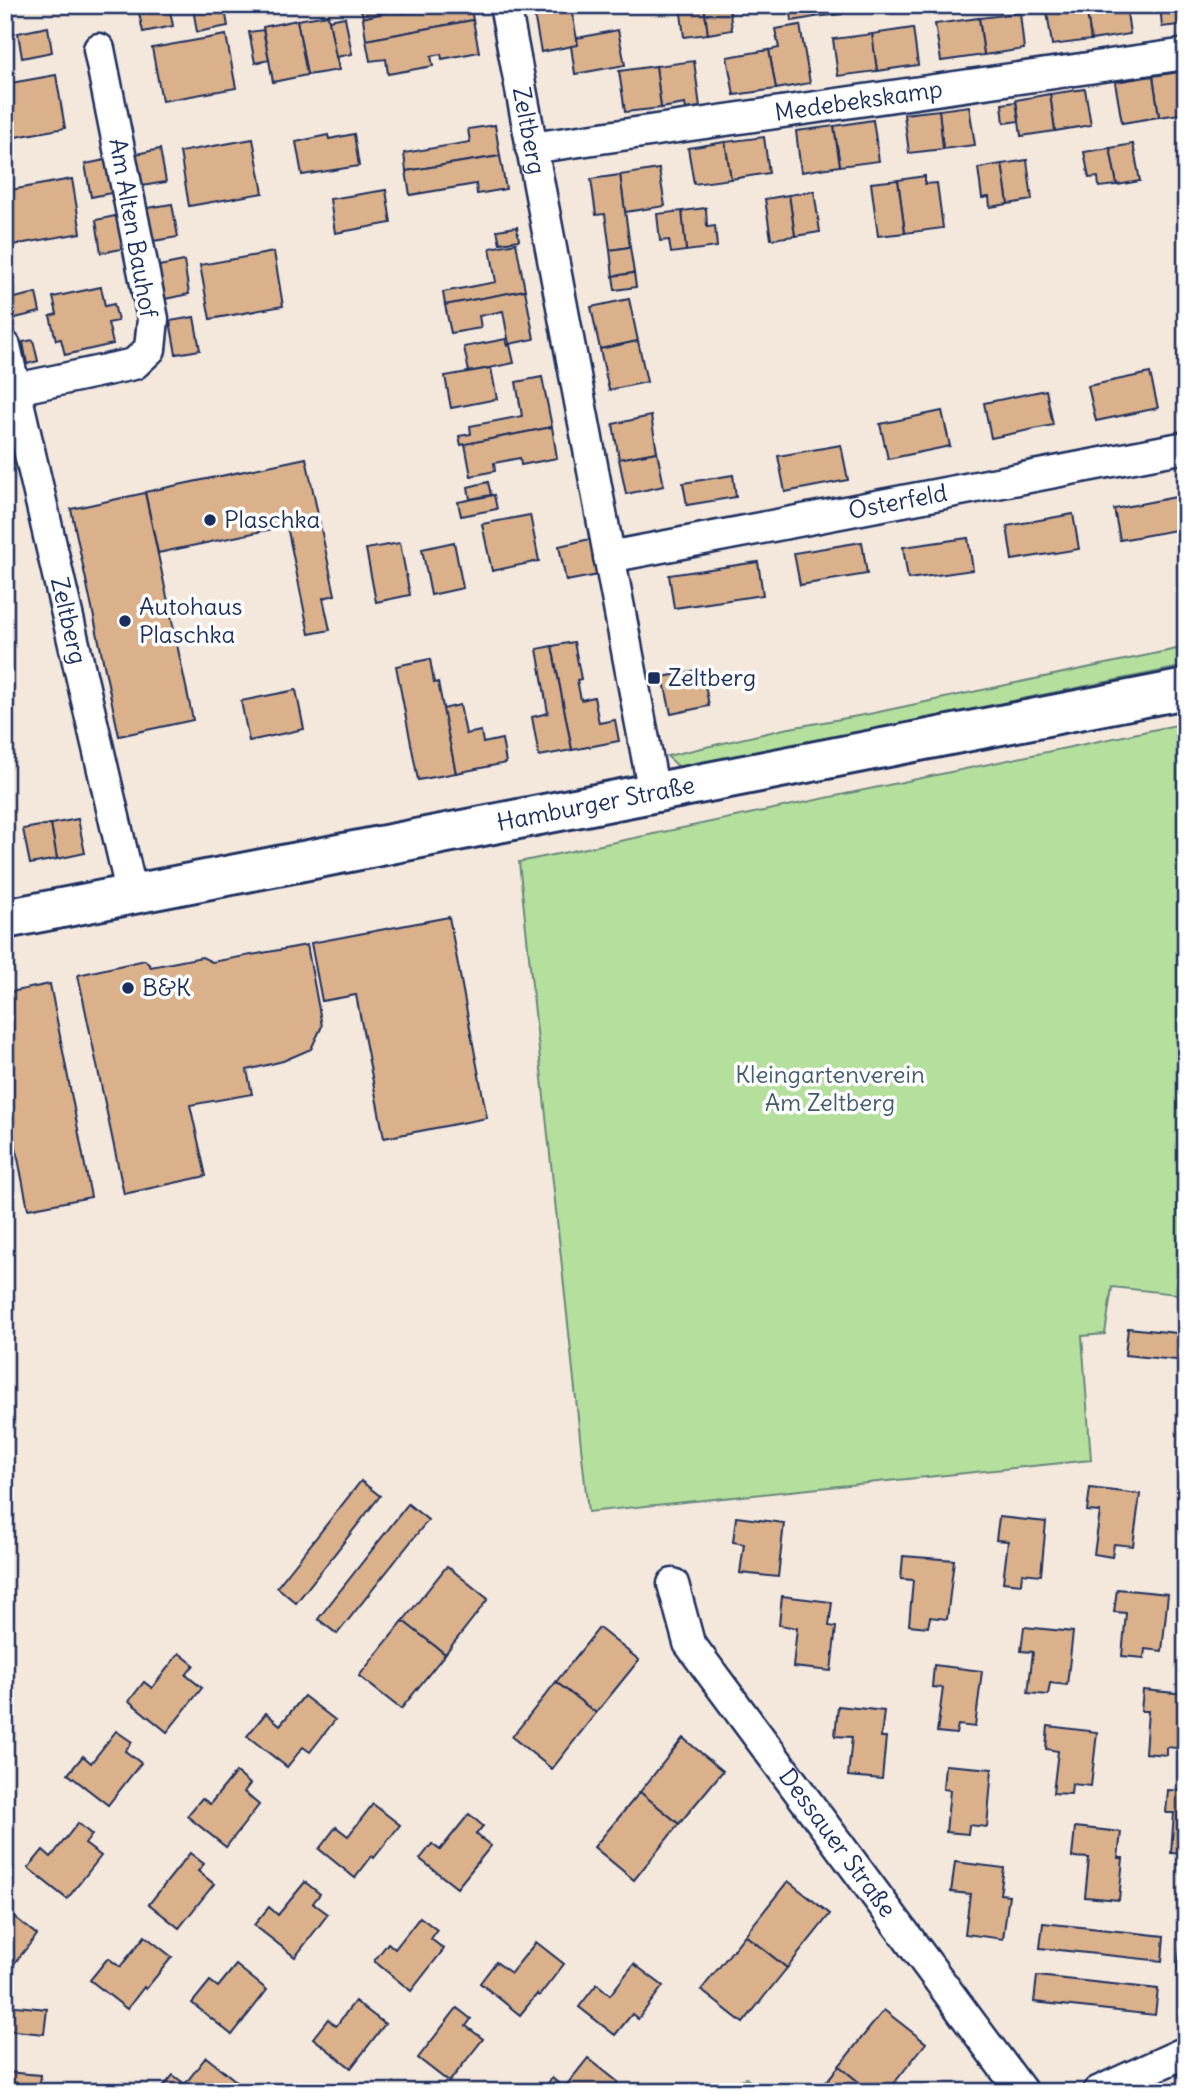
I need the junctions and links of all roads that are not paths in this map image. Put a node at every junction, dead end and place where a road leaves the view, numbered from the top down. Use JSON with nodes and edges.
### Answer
{"nodes":[{"id":1,"x":505,"y":5,"type":"edge"},
{"id":2,"x":99,"y":49,"type":"dead end"},
{"id":3,"x":1186,"y":54,"type":"edge"},
{"id":4,"x":531,"y":148,"type":"junction"},
{"id":5,"x":5,"y":346,"type":"edge"},
{"id":6,"x":16,"y":390,"type":"junction"},
{"id":7,"x":1186,"y":447,"type":"edge"},
{"id":8,"x":609,"y":557,"type":"junction"},
{"id":9,"x":1186,"y":689,"type":"edge"},
{"id":10,"x":654,"y":793,"type":"junction"},
{"id":11,"x":132,"y":895,"type":"junction"},
{"id":12,"x":5,"y":919,"type":"edge"},
{"id":13,"x":673,"y":1584,"type":"dead end"},
{"id":14,"x":1186,"y":2052,"type":"edge"},
{"id":15,"x":1022,"y":2092,"type":"edge"},
{"id":16,"x":1098,"y":2092,"type":"edge"}],
"edges":[{"from":1,"to":4,"type":"street","name":"Zeltberg"},
{"from":2,"to":6,"type":"street","name":"Am Alten Bauhof"},
{"from":3,"to":4,"type":"street","name":"Medebekskamp"},
{"from":4,"to":8,"type":"street","name":"Zeltberg"},
{"from":5,"to":6,"type":"street","name":"Zeltberg"},
{"from":6,"to":11,"type":"street","name":"Zeltberg"},
{"from":7,"to":8,"type":"street","name":"Osterfeld"},
{"from":8,"to":10,"type":"street","name":"Zeltberg"},
{"from":9,"to":10,"type":"main road","name":"Hamburger Straße"},
{"from":10,"to":11,"type":"main road","name":"Hamburger Straße"},
{"from":11,"to":12,"type":"main road","name":"Hamburger Straße"},
{"from":13,"to":15,"type":"street","name":"Dessauer Straße"},
{"from":14,"to":16,"type":"street"}]}
